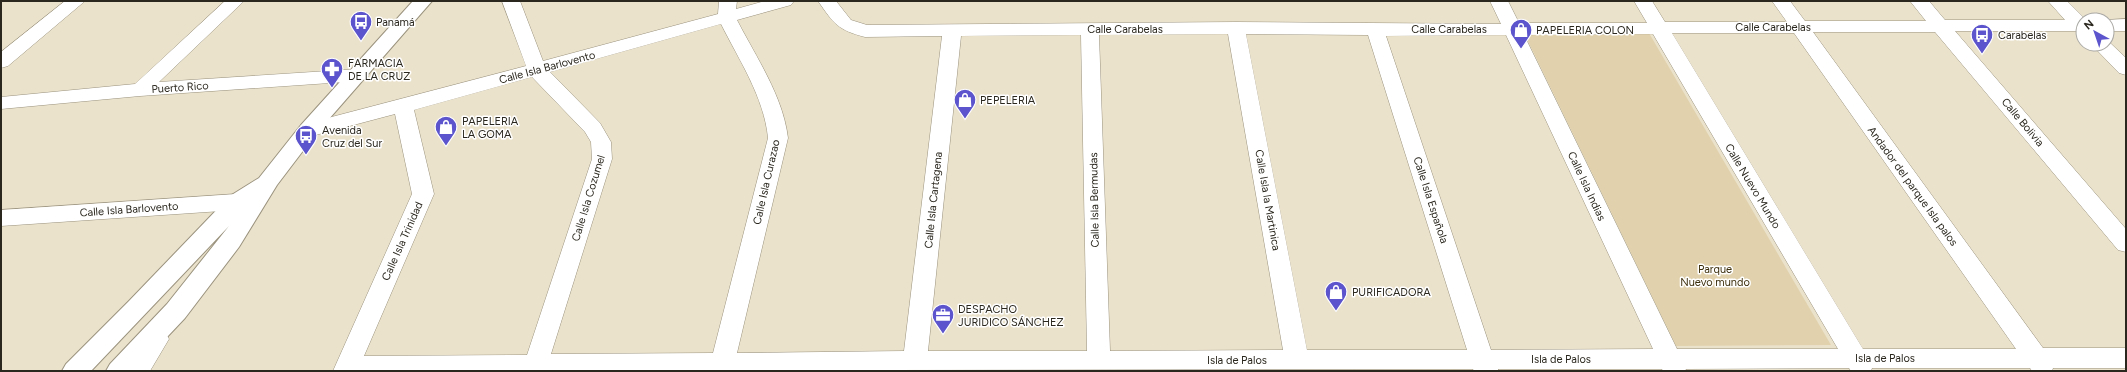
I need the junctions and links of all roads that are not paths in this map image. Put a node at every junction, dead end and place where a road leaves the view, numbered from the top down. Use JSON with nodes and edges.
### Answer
{"nodes":[{"id":1,"x":76,"y":1,"type":"edge"},
{"id":2,"x":235,"y":1,"type":"edge"},
{"id":3,"x":423,"y":1,"type":"edge"},
{"id":4,"x":511,"y":1,"type":"edge"},
{"id":5,"x":785,"y":1,"type":"edge"},
{"id":6,"x":827,"y":1,"type":"edge"},
{"id":7,"x":1500,"y":1,"type":"edge"},
{"id":8,"x":1642,"y":1,"type":"edge"},
{"id":9,"x":1781,"y":1,"type":"edge"},
{"id":10,"x":1920,"y":1,"type":"edge"},
{"id":11,"x":2057,"y":1,"type":"edge"},
{"id":12,"x":727,"y":9,"type":"edge"},
{"id":13,"x":2075,"y":18,"type":"edge"},
{"id":14,"x":2075,"y":25,"type":"edge"},
{"id":15,"x":2115,"y":25,"type":"edge"},
{"id":16,"x":2126,"y":25,"type":"edge"},
{"id":17,"x":1941,"y":26,"type":"junction"},
{"id":18,"x":1658,"y":27,"type":"junction"},
{"id":19,"x":1800,"y":27,"type":"junction"},
{"id":20,"x":1236,"y":28,"type":"junction"},
{"id":21,"x":1090,"y":29,"type":"junction"},
{"id":22,"x":1513,"y":29,"type":"junction"},
{"id":23,"x":952,"y":30,"type":"junction"},
{"id":24,"x":1375,"y":30,"type":"junction"},
{"id":25,"x":2108,"y":52,"type":"edge"},
{"id":26,"x":1,"y":62,"type":"edge"},
{"id":27,"x":2126,"y":69,"type":"edge"},
{"id":28,"x":537,"y":70,"type":"junction"},
{"id":29,"x":359,"y":75,"type":"junction"},
{"id":30,"x":140,"y":90,"type":"junction"},
{"id":31,"x":1,"y":103,"type":"edge"},
{"id":32,"x":403,"y":106,"type":"junction"},
{"id":33,"x":308,"y":130,"type":"junction"},
{"id":34,"x":255,"y":194,"type":"junction"},
{"id":35,"x":1,"y":218,"type":"edge"},
{"id":36,"x":2126,"y":244,"type":"edge"},
{"id":37,"x":176,"y":311,"type":"junction"},
{"id":38,"x":2126,"y":358,"type":"edge"},
{"id":39,"x":1859,"y":364,"type":"edge"},
{"id":40,"x":1298,"y":365,"type":"edge"},
{"id":41,"x":1484,"y":365,"type":"edge"},
{"id":42,"x":1672,"y":365,"type":"edge"},
{"id":43,"x":2041,"y":365,"type":"edge"},
{"id":44,"x":915,"y":366,"type":"edge"},
{"id":45,"x":1098,"y":366,"type":"edge"},
{"id":46,"x":721,"y":367,"type":"edge"},
{"id":47,"x":346,"y":368,"type":"edge"},
{"id":48,"x":535,"y":368,"type":"edge"},
{"id":49,"x":75,"y":371,"type":"edge"},
{"id":50,"x":119,"y":371,"type":"edge"},
{"id":51,"x":137,"y":371,"type":"edge"}],
"edges":[{"from":1,"to":26,"type":"street"},
{"from":2,"to":30,"type":"street"},
{"from":3,"to":29,"type":"main road"},
{"from":4,"to":28,"type":"street","name":"Calle Isla Cozumel"},
{"from":5,"to":12,"type":"street","name":"Calle Isla Barlovento"},
{"from":6,"to":23,"type":"street","name":"Calle Carabelas"},
{"from":7,"to":22,"type":"street","name":"Calle Isla Indias"},
{"from":8,"to":18,"type":"street","name":"Calle Nuevo Mundo"},
{"from":9,"to":19,"type":"street","name":"Andador del parque Isla palos"},
{"from":10,"to":17,"type":"street","name":"Calle Bolivia"},
{"from":11,"to":13,"type":"street"},
{"from":12,"to":28,"type":"street","name":"Calle Isla Barlovento"},
{"from":12,"to":46,"type":"street","name":"Calle Isla Curazao"},
{"from":14,"to":17,"type":"street","name":"Calle Carabelas"},
{"from":15,"to":16,"type":"street"},
{"from":17,"to":19,"type":"street","name":"Calle Carabelas"},
{"from":17,"to":36,"type":"street","name":"Calle Bolivia"},
{"from":18,"to":19,"type":"street","name":"Calle Carabelas"},
{"from":18,"to":22,"type":"street","name":"Calle Carabelas"},
{"from":18,"to":39,"type":"street","name":"Calle Nuevo Mundo"},
{"from":19,"to":43,"type":"street","name":"Andador del parque Isla palos"},
{"from":20,"to":21,"type":"street","name":"Calle Carabelas"},
{"from":20,"to":24,"type":"street","name":"Calle Carabelas"},
{"from":20,"to":40,"type":"street","name":"Calle Isla la Martinica"},
{"from":21,"to":23,"type":"street","name":"Calle Carabelas"},
{"from":21,"to":45,"type":"street","name":"Calle Isla Bermudas"},
{"from":22,"to":24,"type":"street","name":"Calle Carabelas"},
{"from":22,"to":42,"type":"street","name":"Calle Isla Indias"},
{"from":23,"to":44,"type":"street","name":"Calle Isla Cartagena"},
{"from":24,"to":41,"type":"street","name":"Calle Isla Española"},
{"from":25,"to":27,"type":"street"},
{"from":28,"to":32,"type":"street","name":"Calle Isla Barlovento"},
{"from":28,"to":48,"type":"street","name":"Calle Isla Cozumel"},
{"from":29,"to":30,"type":"street","name":"Puerto Rico"},
{"from":29,"to":33,"type":"main road"},
{"from":30,"to":31,"type":"street","name":"Puerto Rico"},
{"from":32,"to":33,"type":"street","name":"Calle Isla Barlovento"},
{"from":32,"to":47,"type":"street","name":"Calle Isla Trinidad"},
{"from":33,"to":34,"type":"main road"},
{"from":34,"to":35,"type":"street","name":"Calle Isla Barlovento"},
{"from":34,"to":37,"type":"main road"},
{"from":34,"to":49,"type":"main road"},
{"from":37,"to":50,"type":"main road"},
{"from":37,"to":51,"type":"street"},
{"from":38,"to":43,"type":"street","name":"Isla de Palos"},
{"from":39,"to":42,"type":"street","name":"Isla de Palos"},
{"from":39,"to":43,"type":"street","name":"Isla de Palos"},
{"from":40,"to":41,"type":"street","name":"Isla de Palos"},
{"from":40,"to":45,"type":"street","name":"Isla de Palos"},
{"from":41,"to":42,"type":"street","name":"Isla de Palos"},
{"from":44,"to":45,"type":"street","name":"Isla de Palos"},
{"from":44,"to":46,"type":"street","name":"Isla de Palos"},
{"from":46,"to":48,"type":"street","name":"Isla de Palos"},
{"from":47,"to":48,"type":"street","name":"Isla de Palos"}]}
